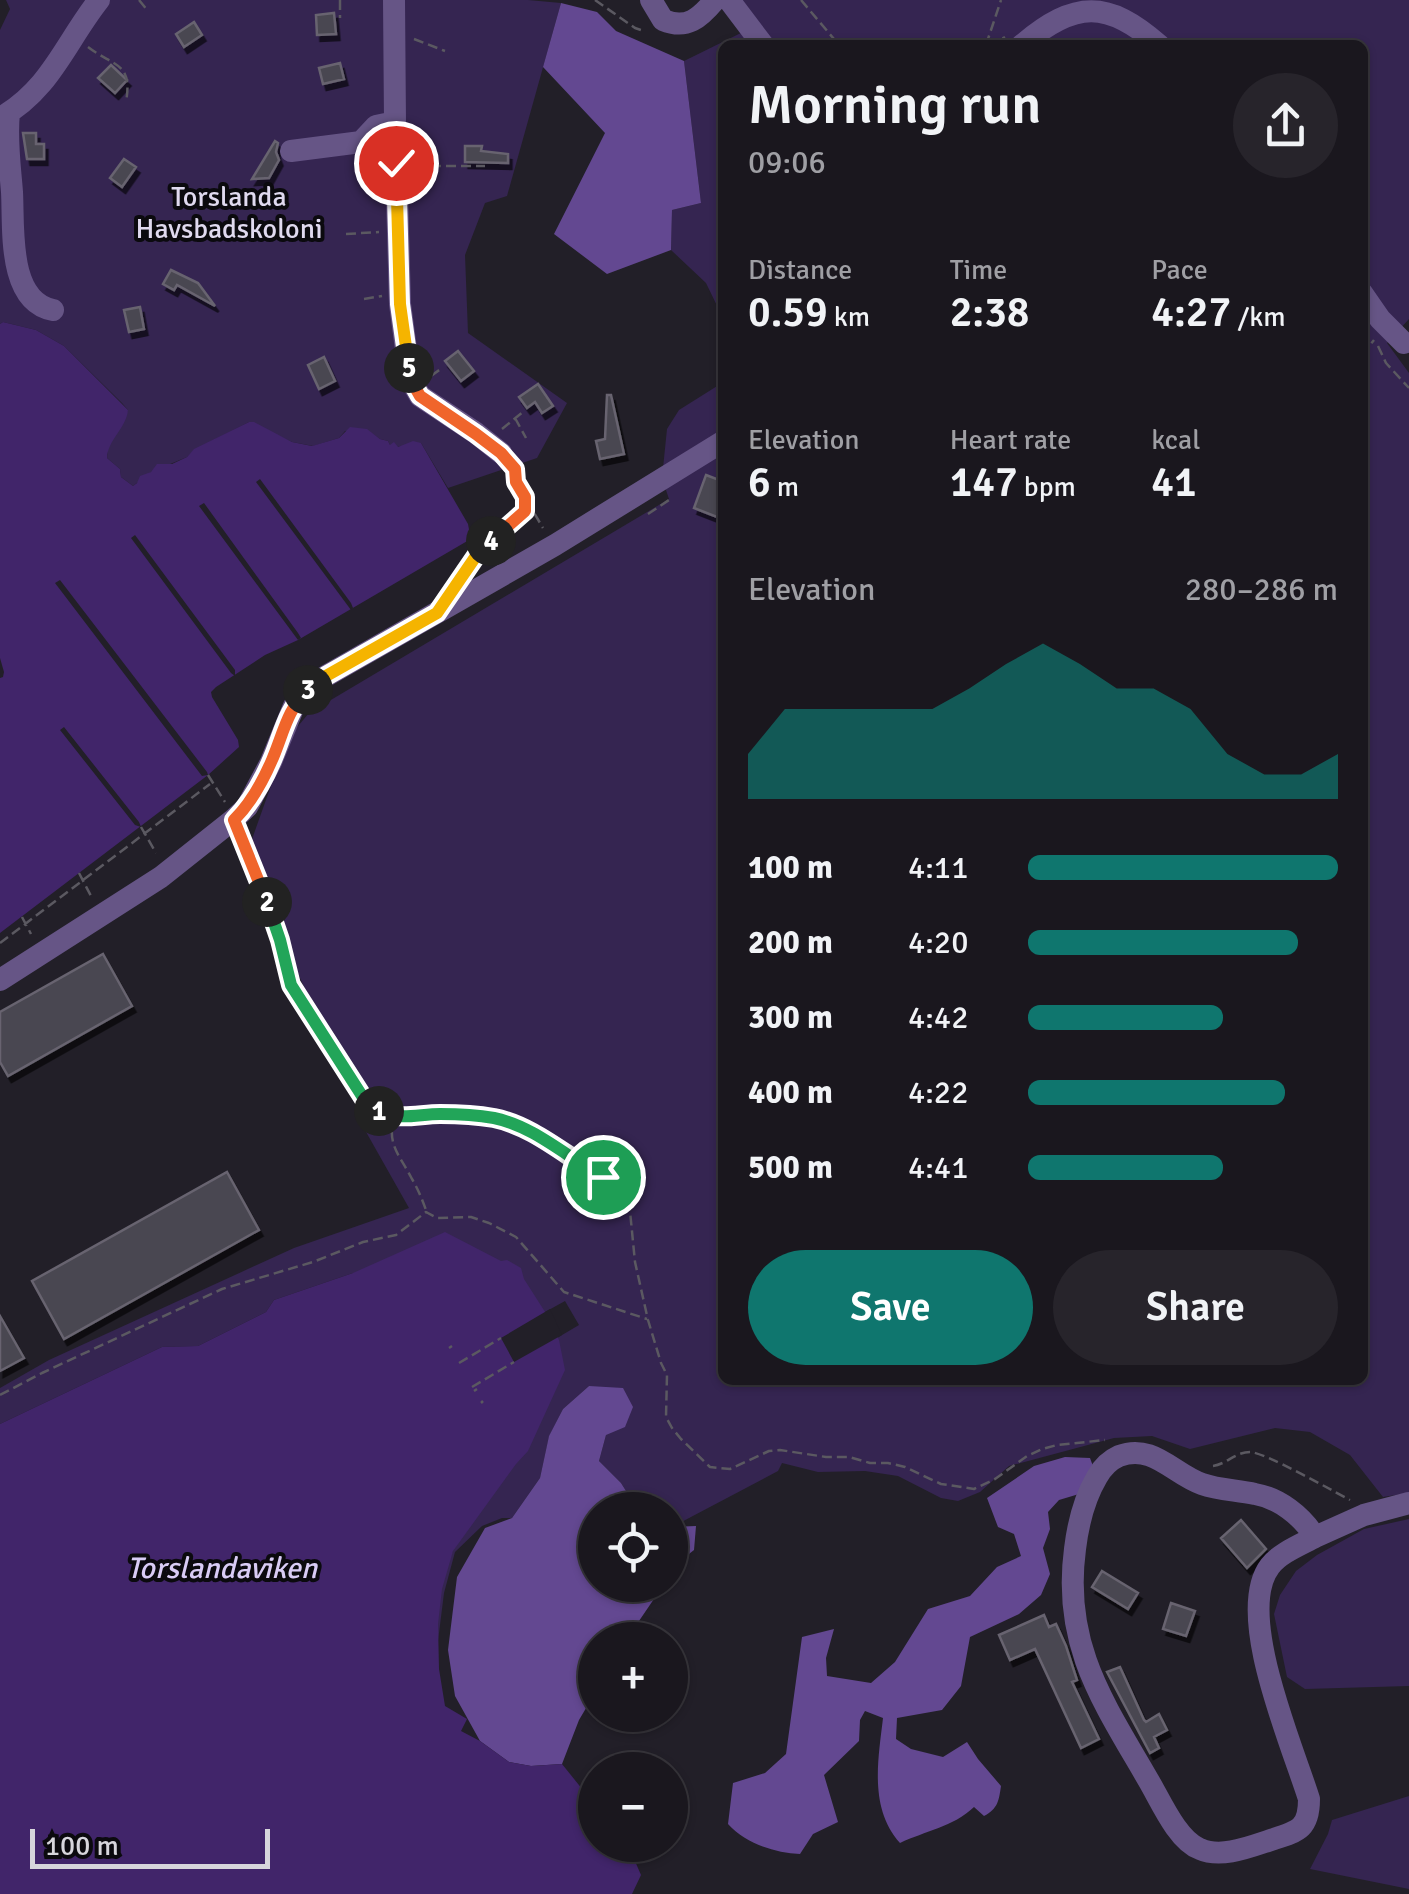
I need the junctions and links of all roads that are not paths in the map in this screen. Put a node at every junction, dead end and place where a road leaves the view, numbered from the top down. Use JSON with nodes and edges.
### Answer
{"nodes":[{"id":1,"x":99,"y":0,"type":"edge"},
{"id":2,"x":394,"y":0,"type":"edge"},
{"id":3,"x":715,"y":0,"type":"edge"},
{"id":4,"x":729,"y":0,"type":"edge"},
{"id":5,"x":657,"y":10,"type":"edge"},
{"id":6,"x":760,"y":40,"type":"edge"},
{"id":7,"x":1027,"y":40,"type":"edge"},
{"id":8,"x":1153,"y":40,"type":"edge"},
{"id":9,"x":5,"y":115,"type":"edge"},
{"id":10,"x":394,"y":122,"type":"junction"},
{"id":11,"x":291,"y":151,"type":"dead end"},
{"id":12,"x":1368,"y":302,"type":"edge"},
{"id":13,"x":53,"y":310,"type":"dead end"},
{"id":14,"x":1407,"y":345,"type":"edge"},
{"id":15,"x":718,"y":444,"type":"edge"},
{"id":16,"x":493,"y":448,"type":"road end"},
{"id":17,"x":0,"y":980,"type":"edge"},
{"id":18,"x":1409,"y":1503,"type":"edge"},
{"id":19,"x":1323,"y":1533,"type":"junction"}],
"edges":[{"from":1,"to":9,"type":"street"},
{"from":2,"to":10,"type":"street"},
{"from":3,"to":5,"type":"street"},
{"from":4,"to":6,"type":"street"},
{"from":7,"to":8,"type":"street"},
{"from":9,"to":13,"type":"street"},
{"from":10,"to":11,"type":"street"},
{"from":10,"to":16,"type":"street"},
{"from":12,"to":14,"type":"street"},
{"from":15,"to":17,"type":"street"},
{"from":18,"to":19,"type":"street"},
{"from":19,"to":19,"type":"street"}]}
